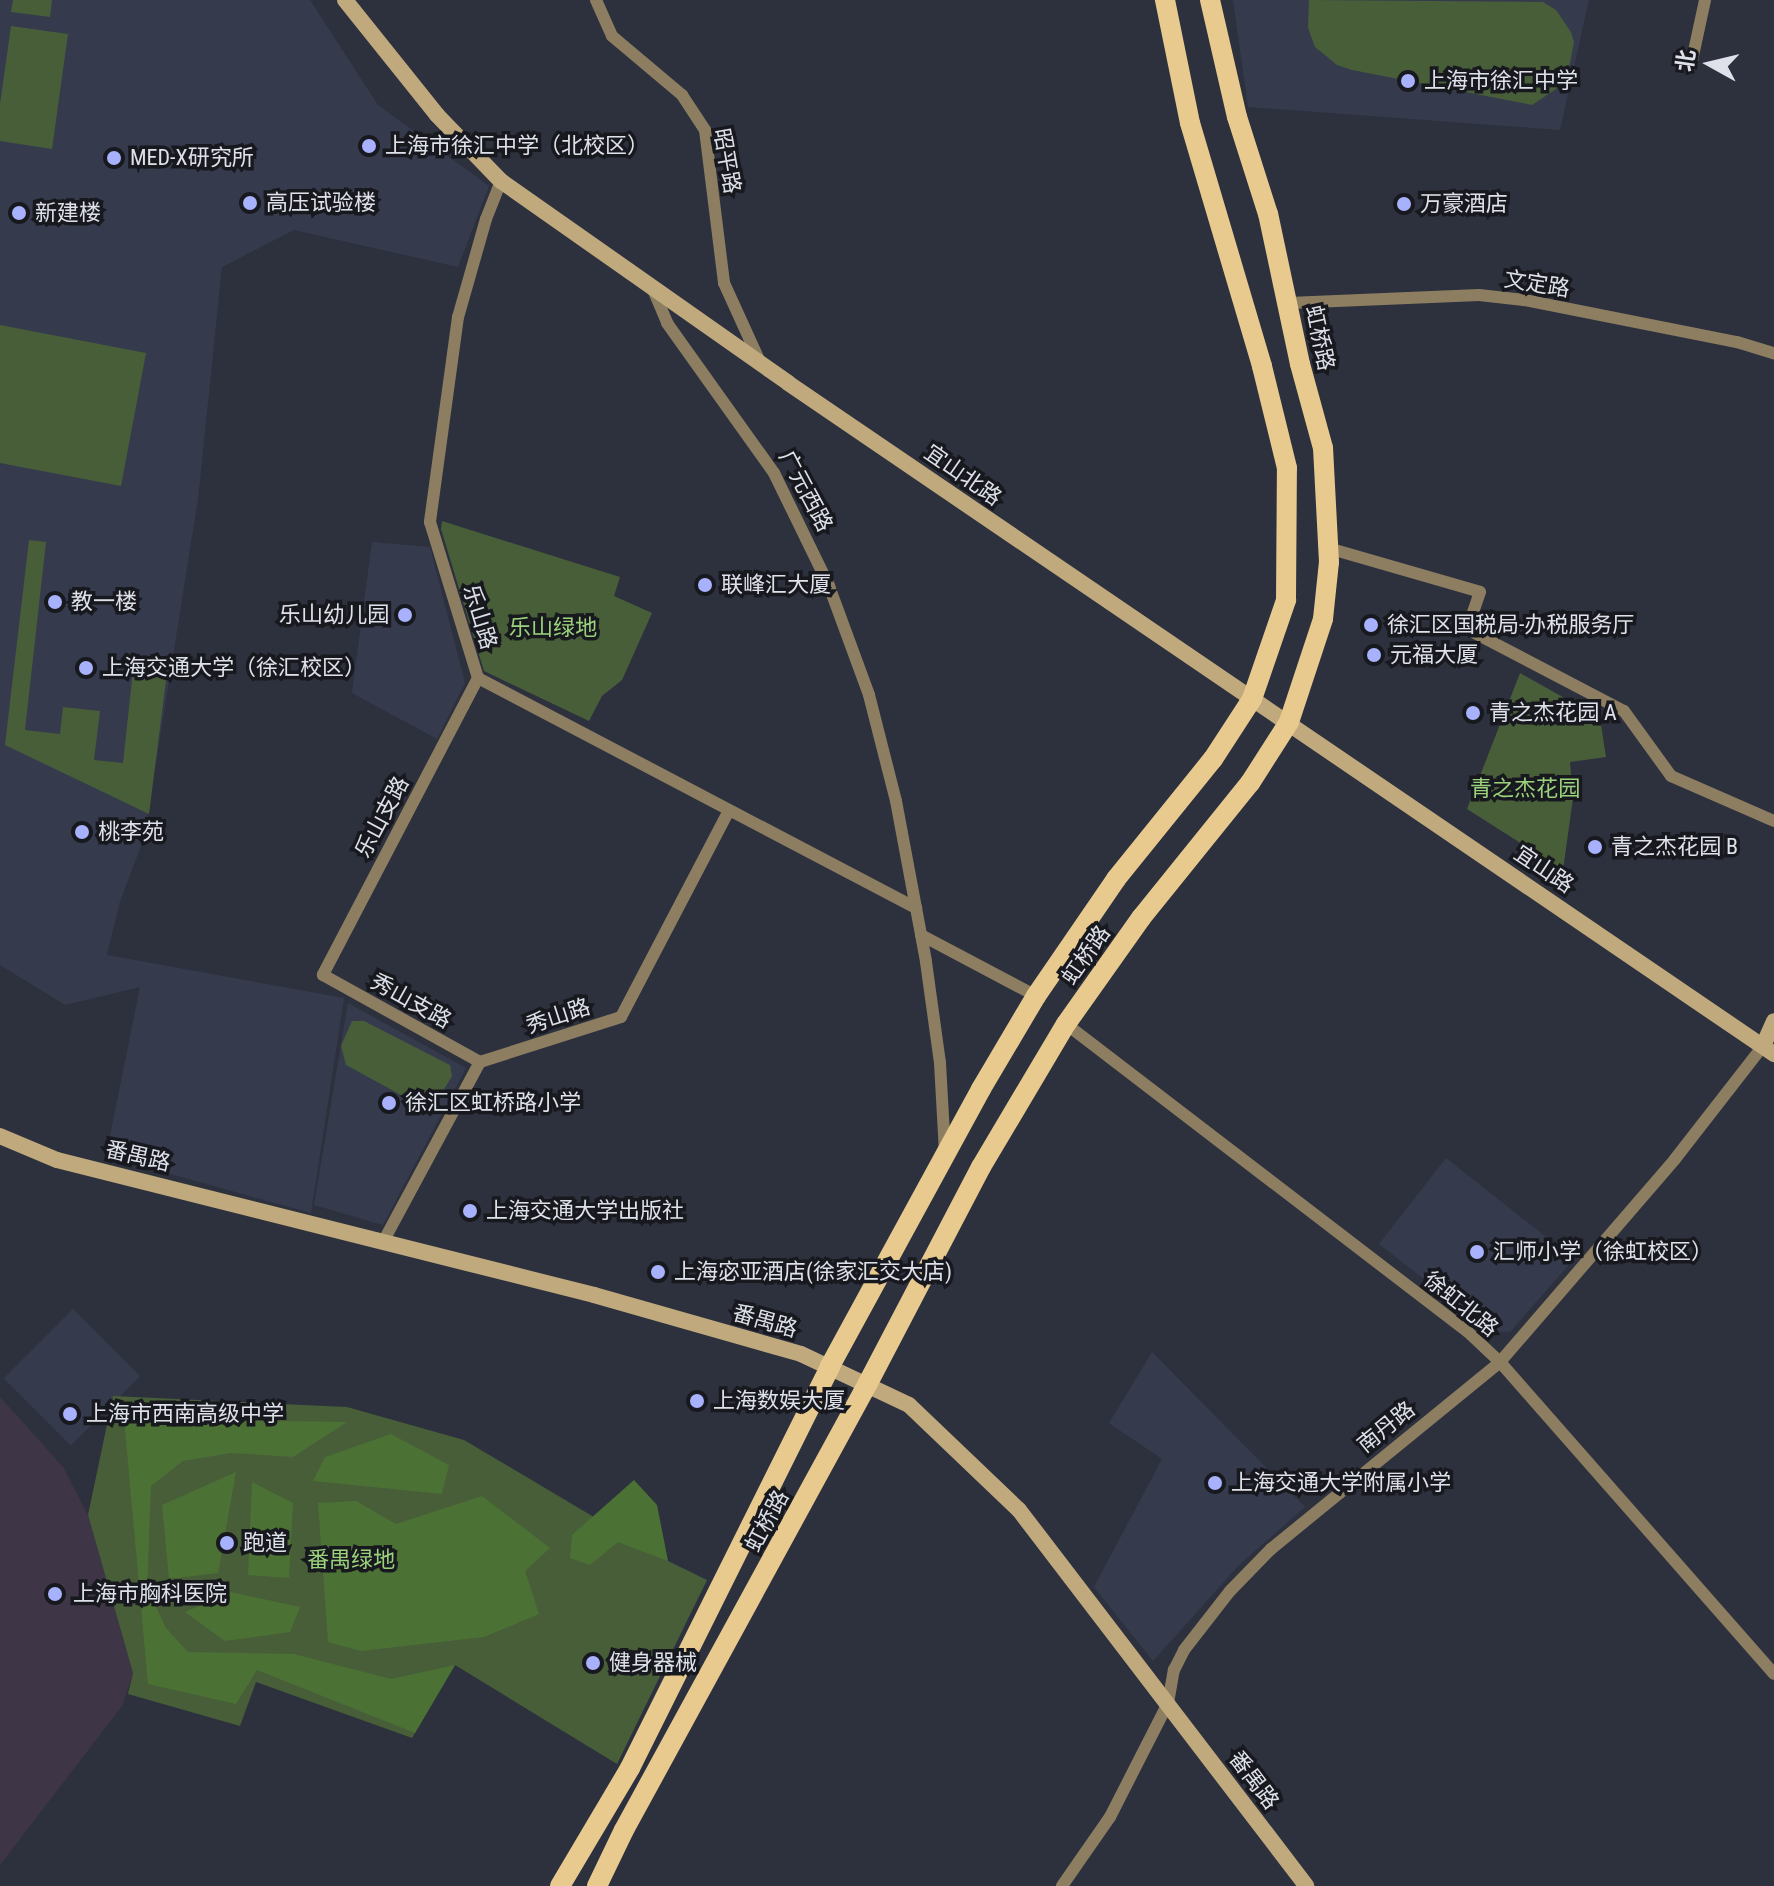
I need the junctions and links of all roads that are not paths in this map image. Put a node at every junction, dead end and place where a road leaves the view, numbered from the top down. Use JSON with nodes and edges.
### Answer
{"nodes":[{"id":1,"x":345,"y":0,"type":"edge"},
{"id":2,"x":596,"y":0,"type":"edge"},
{"id":3,"x":1165,"y":0,"type":"edge"},
{"id":4,"x":1210,"y":0,"type":"edge"},
{"id":5,"x":1705,"y":0,"type":"edge"},
{"id":6,"x":1691,"y":65,"type":"dead end"},
{"id":7,"x":501,"y":181,"type":"junction"},
{"id":8,"x":651,"y":284,"type":"junction"},
{"id":9,"x":1289,"y":303,"type":"junction"},
{"id":10,"x":1774,"y":353,"type":"edge"},
{"id":11,"x":760,"y":362,"type":"junction"},
{"id":12,"x":1328,"y":548,"type":"junction"},
{"id":13,"x":478,"y":678,"type":"junction"},
{"id":14,"x":1252,"y":699,"type":"junction"},
{"id":15,"x":1289,"y":722,"type":"junction"},
{"id":16,"x":729,"y":810,"type":"junction"},
{"id":17,"x":1774,"y":821,"type":"edge"},
{"id":18,"x":916,"y":908,"type":"junction"},
{"id":19,"x":921,"y":935,"type":"junction"},
{"id":20,"x":323,"y":975,"type":"joint"},
{"id":21,"x":1036,"y":996,"type":"junction"},
{"id":22,"x":1774,"y":1021,"type":"edge"},
{"id":23,"x":1066,"y":1024,"type":"junction"},
{"id":24,"x":1768,"y":1050,"type":"edge"},
{"id":25,"x":480,"y":1062,"type":"junction"},
{"id":26,"x":0,"y":1136,"type":"edge"},
{"id":27,"x":946,"y":1155,"type":"junction"},
{"id":28,"x":383,"y":1242,"type":"junction"},
{"id":29,"x":1500,"y":1362,"type":"junction"},
{"id":30,"x":830,"y":1366,"type":"junction"},
{"id":31,"x":868,"y":1383,"type":"junction"},
{"id":32,"x":1774,"y":1674,"type":"edge"},
{"id":33,"x":1168,"y":1703,"type":"junction"},
{"id":34,"x":560,"y":1886,"type":"edge"},
{"id":35,"x":597,"y":1886,"type":"edge"},
{"id":36,"x":1062,"y":1886,"type":"edge"},
{"id":37,"x":1306,"y":1886,"type":"edge"}],
"edges":[{"from":1,"to":7,"type":"street"},
{"from":2,"to":11,"type":"street","name":"昭平路"},
{"from":3,"to":14,"type":"main road","name":"虹桥路"},
{"from":4,"to":9,"type":"main road","name":"虹桥路"},
{"from":5,"to":6,"type":"street"},
{"from":7,"to":8,"type":"street"},
{"from":7,"to":13,"type":"street","name":"乐山路"},
{"from":8,"to":11,"type":"street","name":"宜山北路"},
{"from":8,"to":18,"type":"street","name":"广元西路"},
{"from":9,"to":10,"type":"street","name":"文定路"},
{"from":9,"to":12,"type":"main road","name":"虹桥路"},
{"from":11,"to":14,"type":"street","name":"宜山北路"},
{"from":12,"to":15,"type":"main road","name":"虹桥路"},
{"from":12,"to":17,"type":"street"},
{"from":13,"to":16,"type":"street","name":"乐山路"},
{"from":13,"to":20,"type":"street","name":"乐山支路"},
{"from":14,"to":15,"type":"street","name":"宜山北路"},
{"from":14,"to":21,"type":"main road","name":"虹桥路"},
{"from":15,"to":23,"type":"main road","name":"虹桥路"},
{"from":15,"to":24,"type":"street","name":"宜山路"},
{"from":16,"to":18,"type":"street","name":"乐山路"},
{"from":16,"to":25,"type":"street","name":"秀山路"},
{"from":18,"to":19,"type":"street","name":"广元西路"},
{"from":19,"to":21,"type":"street"},
{"from":19,"to":27,"type":"street","name":"广元西路"},
{"from":20,"to":25,"type":"street","name":"秀山支路"},
{"from":21,"to":27,"type":"main road","name":"虹桥路"},
{"from":22,"to":24,"type":"street","name":"南丹路"},
{"from":23,"to":29,"type":"street","name":"徐虹北路"},
{"from":23,"to":31,"type":"main road","name":"虹桥路"},
{"from":24,"to":29,"type":"street","name":"南丹路"},
{"from":25,"to":28,"type":"street"},
{"from":26,"to":28,"type":"street","name":"番禺路"},
{"from":27,"to":30,"type":"main road","name":"虹桥路"},
{"from":28,"to":30,"type":"street","name":"番禺路"},
{"from":29,"to":32,"type":"street","name":"徐虹北路"},
{"from":29,"to":33,"type":"street","name":"南丹路"},
{"from":30,"to":31,"type":"street","name":"番禺路"},
{"from":30,"to":34,"type":"main road","name":"虹桥路"},
{"from":31,"to":33,"type":"street","name":"番禺路"},
{"from":31,"to":35,"type":"main road","name":"虹桥路"},
{"from":33,"to":36,"type":"street","name":"南丹路"},
{"from":33,"to":37,"type":"street","name":"番禺路"}]}
